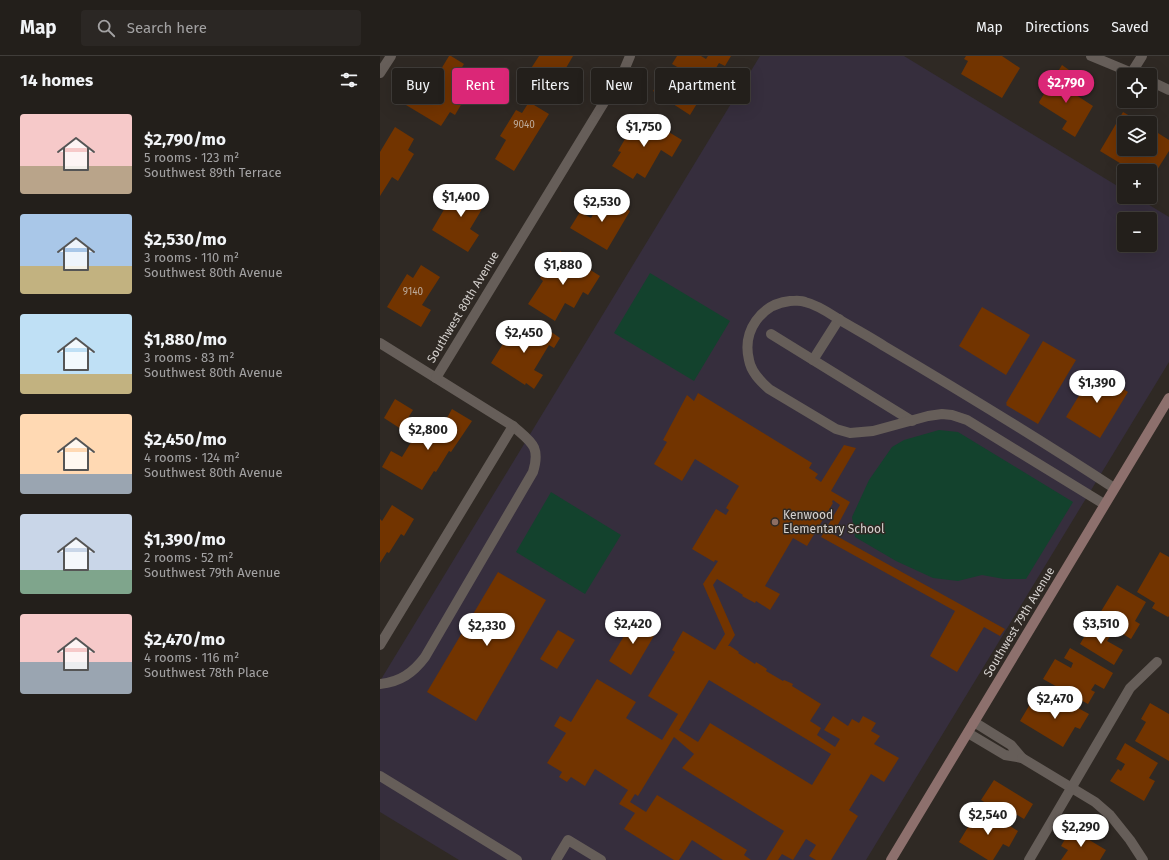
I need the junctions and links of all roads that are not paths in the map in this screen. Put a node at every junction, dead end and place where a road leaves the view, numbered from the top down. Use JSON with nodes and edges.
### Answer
{"nodes":[{"id":1,"x":391,"y":56,"type":"edge"},
{"id":2,"x":630,"y":56,"type":"edge"},
{"id":3,"x":1091,"y":56,"type":"edge"},
{"id":4,"x":1142,"y":56,"type":"edge"},
{"id":5,"x":1120,"y":68,"type":"edge"},
{"id":6,"x":1137,"y":68,"type":"edge"},
{"id":7,"x":380,"y":73,"type":"edge"},
{"id":8,"x":1157,"y":84,"type":"edge"},
{"id":9,"x":1169,"y":90,"type":"edge"},
{"id":10,"x":839,"y":319,"type":"junction"},
{"id":11,"x":770,"y":334,"type":"dead end"},
{"id":12,"x":380,"y":343,"type":"edge"},
{"id":13,"x":813,"y":360,"type":"junction"},
{"id":14,"x":436,"y":378,"type":"junction"},
{"id":15,"x":1169,"y":398,"type":"edge"},
{"id":16,"x":912,"y":421,"type":"junction"},
{"id":17,"x":513,"y":426,"type":"junction"},
{"id":18,"x":1114,"y":488,"type":"junction"},
{"id":19,"x":1104,"y":504,"type":"junction"},
{"id":20,"x":380,"y":645,"type":"edge"},
{"id":21,"x":1157,"y":662,"type":"dead end"},
{"id":22,"x":380,"y":684,"type":"edge"},
{"id":23,"x":974,"y":722,"type":"junction"},
{"id":24,"x":968,"y":733,"type":"junction"},
{"id":25,"x":1022,"y":758,"type":"junction"},
{"id":26,"x":380,"y":776,"type":"edge"},
{"id":27,"x":1071,"y":787,"type":"junction"},
{"id":28,"x":517,"y":860,"type":"edge"},
{"id":29,"x":556,"y":860,"type":"edge"},
{"id":30,"x":601,"y":860,"type":"edge"},
{"id":31,"x":891,"y":860,"type":"edge"},
{"id":32,"x":1029,"y":860,"type":"edge"},
{"id":33,"x":1143,"y":860,"type":"edge"}],
"edges":[{"from":1,"to":7,"type":"street"},
{"from":2,"to":14,"type":"street","name":"Southwest 80th Avenue"},
{"from":3,"to":5,"type":"street"},
{"from":4,"to":6,"type":"street"},
{"from":8,"to":9,"type":"street"},
{"from":10,"to":13,"type":"street"},
{"from":10,"to":16,"type":"street"},
{"from":10,"to":18,"type":"street"},
{"from":11,"to":13,"type":"street"},
{"from":12,"to":14,"type":"street"},
{"from":13,"to":16,"type":"street"},
{"from":14,"to":17,"type":"street","name":"Southwest 80th Avenue"},
{"from":15,"to":18,"type":"street","name":"Southwest 79th Avenue"},
{"from":16,"to":19,"type":"street"},
{"from":17,"to":20,"type":"street"},
{"from":17,"to":22,"type":"street","name":"Southwest 80th Avenue"},
{"from":18,"to":19,"type":"street","name":"Southwest 79th Avenue"},
{"from":19,"to":23,"type":"street","name":"Southwest 79th Avenue"},
{"from":21,"to":27,"type":"street"},
{"from":23,"to":24,"type":"street","name":"Southwest 79th Avenue"},
{"from":23,"to":25,"type":"street"},
{"from":24,"to":25,"type":"street"},
{"from":24,"to":31,"type":"street","name":"Southwest 79th Avenue"},
{"from":25,"to":27,"type":"street"},
{"from":26,"to":28,"type":"street"},
{"from":27,"to":32,"type":"street"},
{"from":27,"to":33,"type":"street"},
{"from":29,"to":30,"type":"street"}]}
